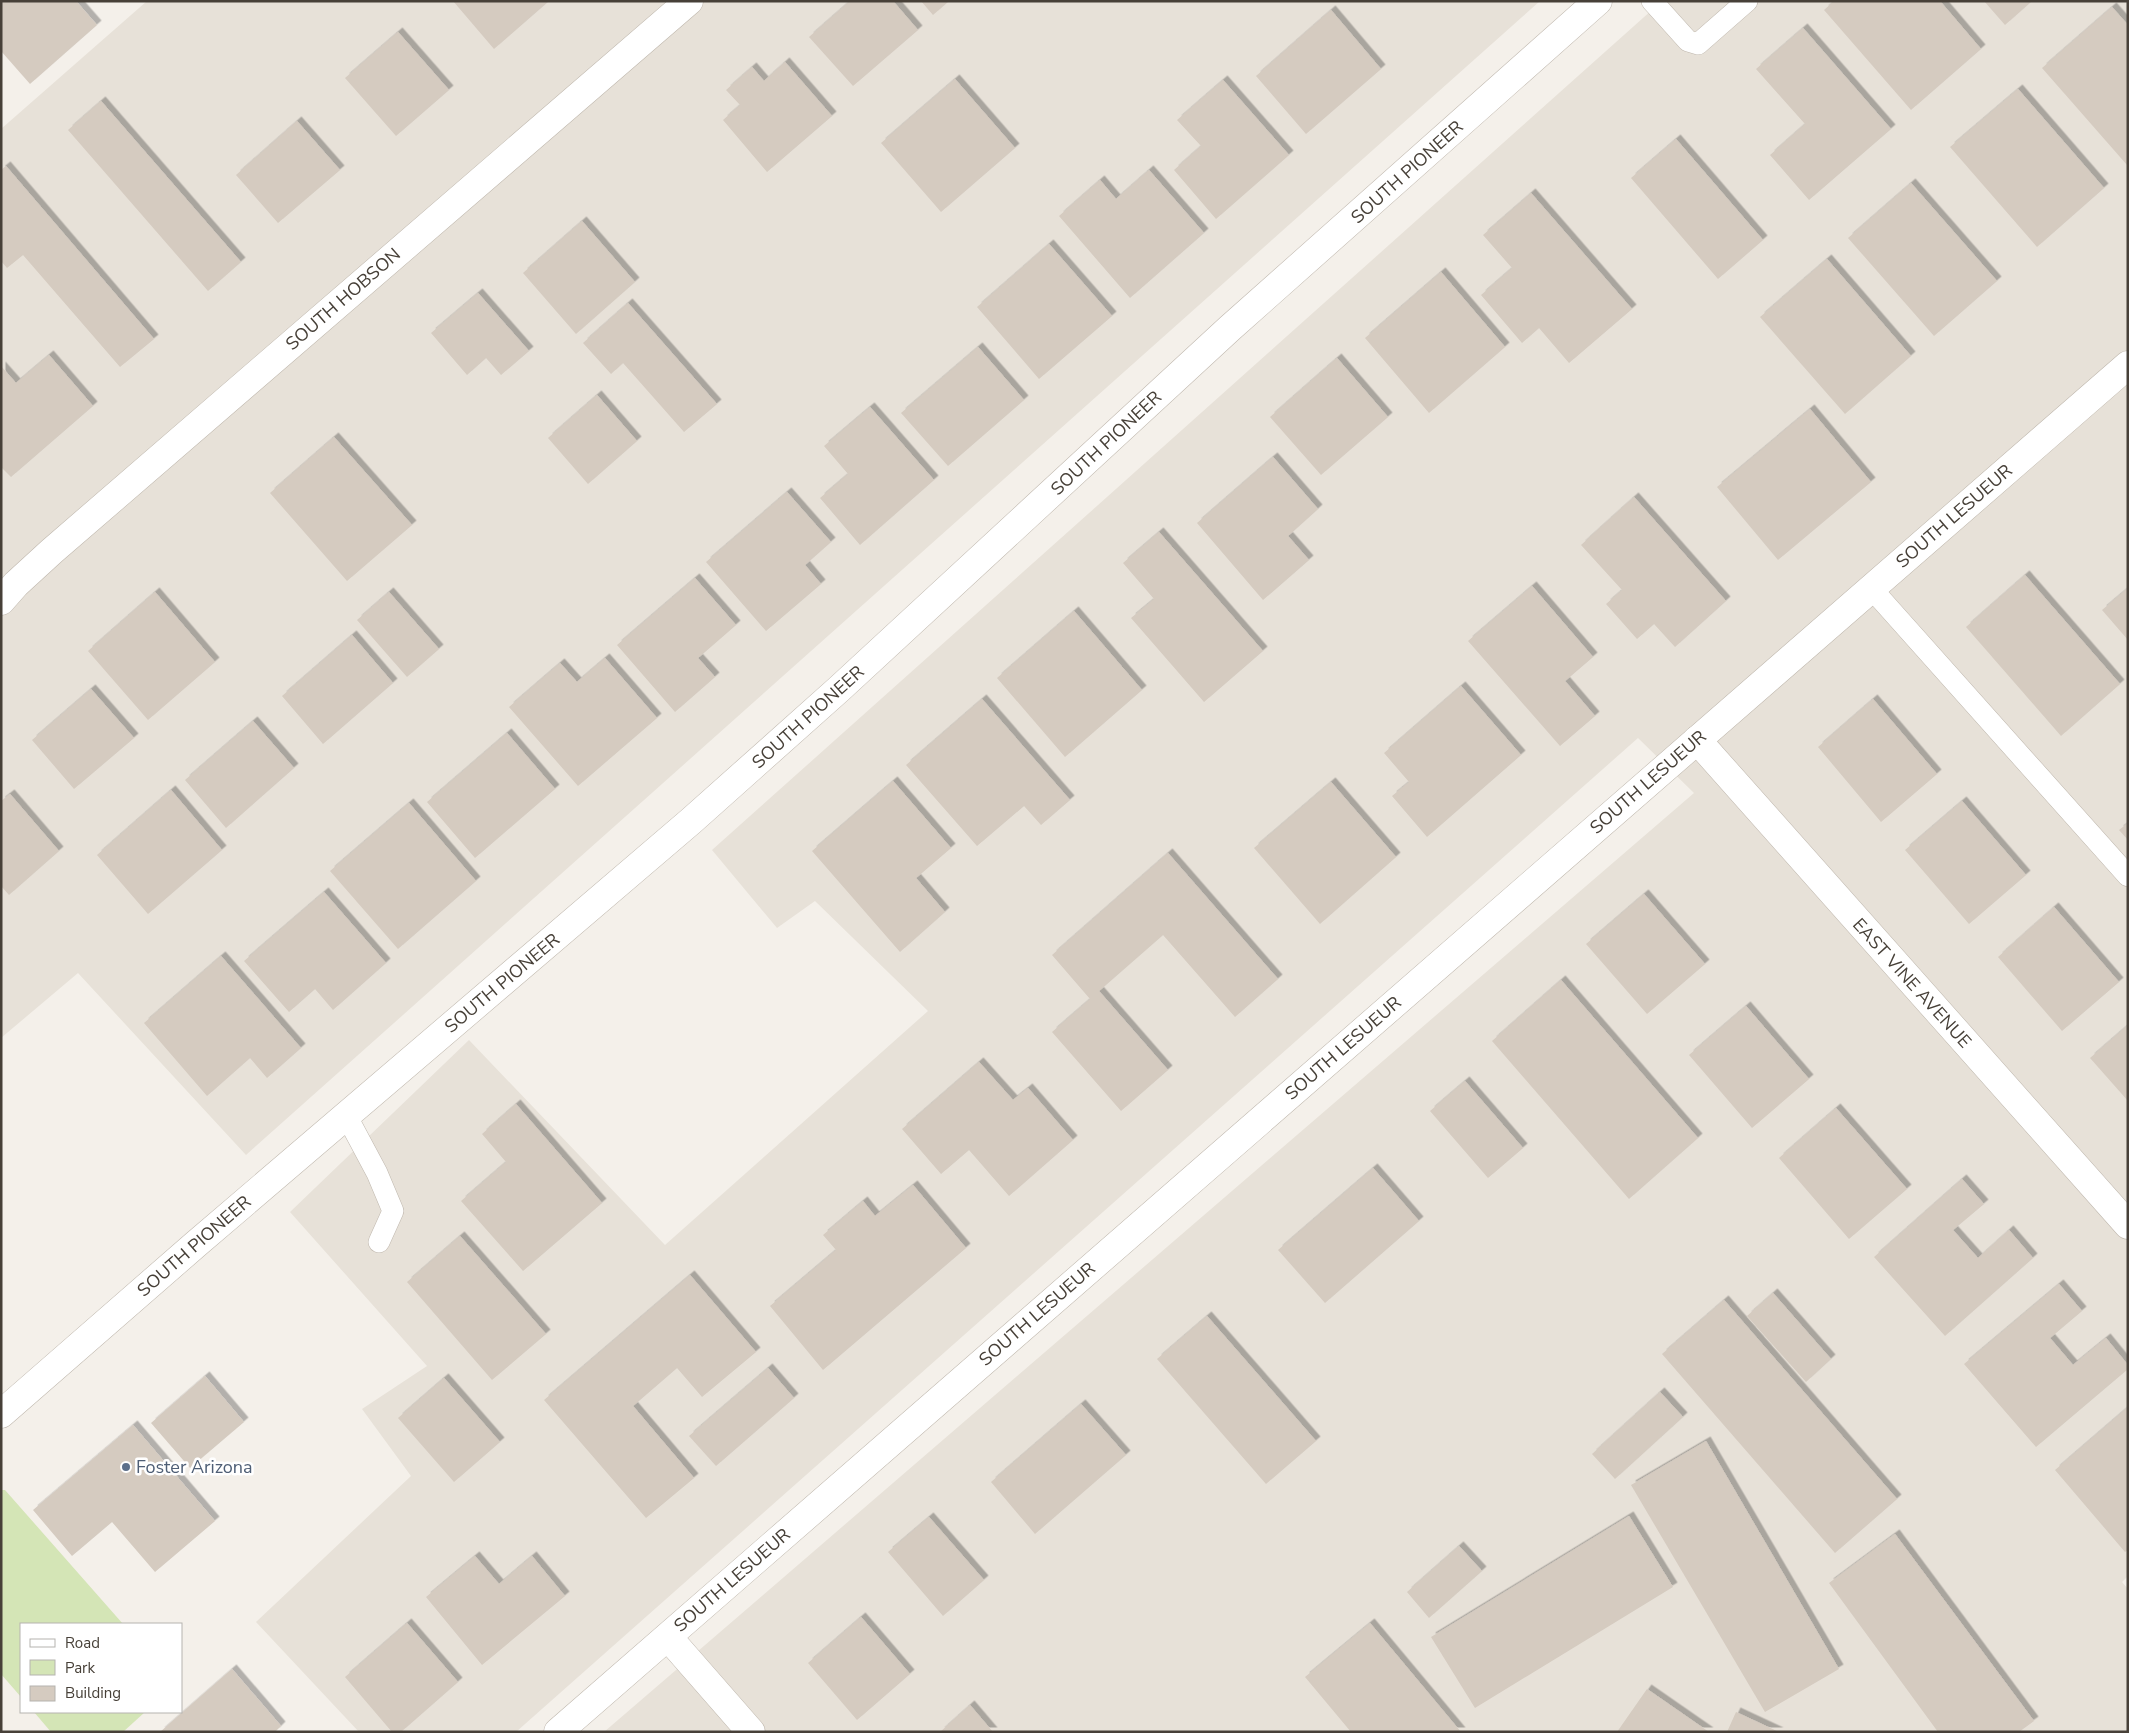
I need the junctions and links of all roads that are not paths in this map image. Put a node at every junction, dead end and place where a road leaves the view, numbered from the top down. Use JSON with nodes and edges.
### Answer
{"nodes":[{"id":1,"x":689,"y":1,"type":"edge"},
{"id":2,"x":1598,"y":1,"type":"edge"},
{"id":3,"x":1652,"y":1,"type":"edge"},
{"id":4,"x":1747,"y":1,"type":"edge"},
{"id":5,"x":2128,"y":365,"type":"edge"},
{"id":6,"x":1872,"y":588,"type":"junction"},
{"id":7,"x":1,"y":601,"type":"edge"},
{"id":8,"x":1697,"y":740,"type":"junction"},
{"id":9,"x":2128,"y":876,"type":"edge"},
{"id":10,"x":346,"y":1116,"type":"junction"},
{"id":11,"x":2128,"y":1226,"type":"edge"},
{"id":12,"x":379,"y":1242,"type":"dead end"},
{"id":13,"x":1,"y":1414,"type":"edge"},
{"id":14,"x":668,"y":1637,"type":"junction"},
{"id":15,"x":558,"y":1732,"type":"edge"},
{"id":16,"x":751,"y":1732,"type":"edge"}],
"edges":[{"from":1,"to":7,"type":"street","name":"SOUTH HOBSON"},
{"from":2,"to":10,"type":"street","name":"SOUTH PIONEER"},
{"from":3,"to":4,"type":"lane"},
{"from":5,"to":6,"type":"street","name":"SOUTH LESUEUR"},
{"from":6,"to":8,"type":"street","name":"SOUTH LESUEUR"},
{"from":6,"to":9,"type":"lane"},
{"from":8,"to":11,"type":"street","name":"EAST VINE AVENUE"},
{"from":8,"to":14,"type":"street","name":"SOUTH LESUEUR"},
{"from":10,"to":12,"type":"lane"},
{"from":10,"to":13,"type":"street","name":"SOUTH PIONEER"},
{"from":14,"to":15,"type":"street","name":"SOUTH LESUEUR"},
{"from":14,"to":16,"type":"street"}]}
